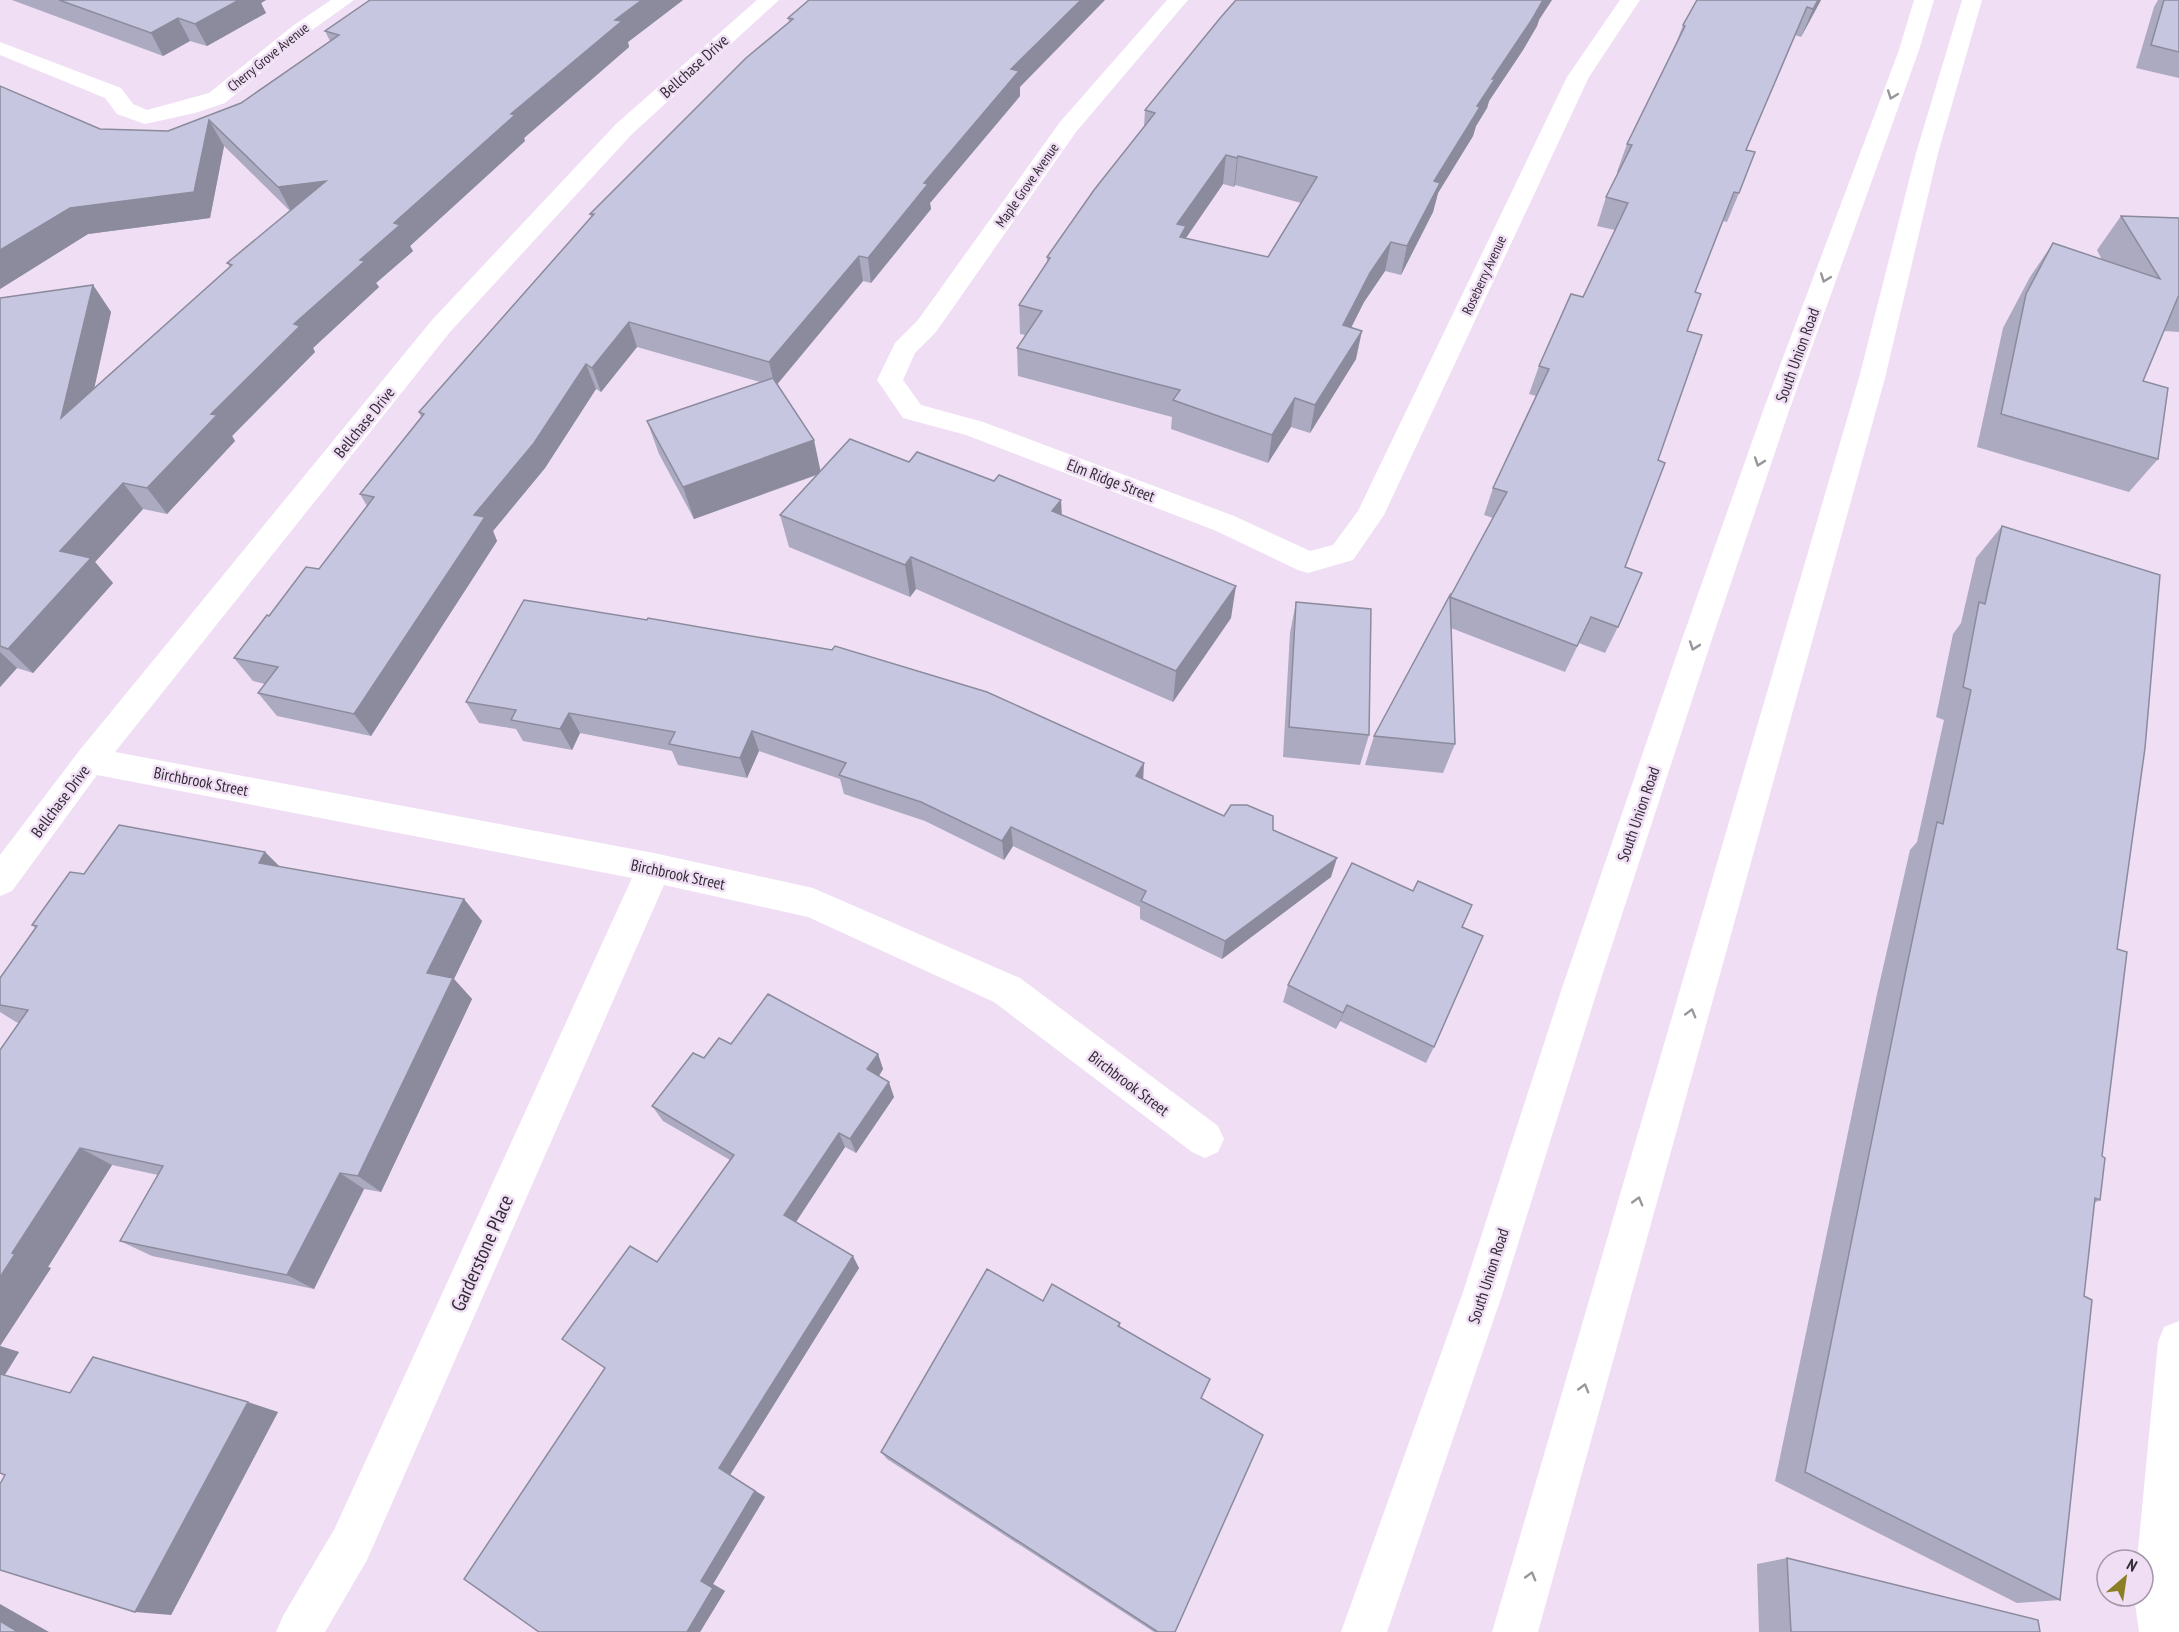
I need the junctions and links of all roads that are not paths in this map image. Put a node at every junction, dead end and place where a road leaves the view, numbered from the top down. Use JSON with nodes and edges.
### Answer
{"nodes":[{"id":1,"x":344,"y":0,"type":"edge"},
{"id":2,"x":770,"y":0,"type":"edge"},
{"id":3,"x":1178,"y":0,"type":"edge"},
{"id":4,"x":1630,"y":0,"type":"edge"},
{"id":5,"x":1924,"y":0,"type":"edge"},
{"id":6,"x":1972,"y":0,"type":"edge"},
{"id":7,"x":0,"y":48,"type":"edge"},
{"id":8,"x":1909,"y":50,"type":"junction"},
{"id":9,"x":1954,"y":62,"type":"junction"},
{"id":10,"x":890,"y":380,"type":"joint"},
{"id":11,"x":1343,"y":553,"type":"joint"},
{"id":12,"x":90,"y":760,"type":"junction"},
{"id":13,"x":654,"y":868,"type":"junction"},
{"id":14,"x":0,"y":881,"type":"edge"},
{"id":15,"x":1205,"y":1139,"type":"dead end"},
{"id":16,"x":2179,"y":1342,"type":"edge"},
{"id":17,"x":299,"y":1632,"type":"edge"},
{"id":18,"x":1364,"y":1632,"type":"edge"},
{"id":19,"x":1515,"y":1632,"type":"edge"},
{"id":20,"x":2162,"y":1632,"type":"edge"}],
"edges":[{"from":1,"to":7,"type":"street","name":"Cherry Grove Avenue"},
{"from":2,"to":12,"type":"street","name":"Bellchase Drive"},
{"from":3,"to":10,"type":"street","name":"Maple Grove Avenue"},
{"from":4,"to":11,"type":"street","name":"Roseberry Avenue"},
{"from":5,"to":8,"type":"street","name":"South Union Road"},
{"from":6,"to":9,"type":"street"},
{"from":8,"to":9,"type":"street"},
{"from":8,"to":18,"type":"street","name":"South Union Road","one_way":true},
{"from":19,"to":9,"type":"street","one_way":true},
{"from":10,"to":11,"type":"street","name":"Elm Ridge Street"},
{"from":12,"to":13,"type":"street","name":"Birchbrook Street"},
{"from":12,"to":14,"type":"street","name":"Bellchase Drive"},
{"from":13,"to":15,"type":"street","name":"Birchbrook Street"},
{"from":13,"to":17,"type":"street","name":"Garderstone Place"},
{"from":16,"to":20,"type":"street"}]}
